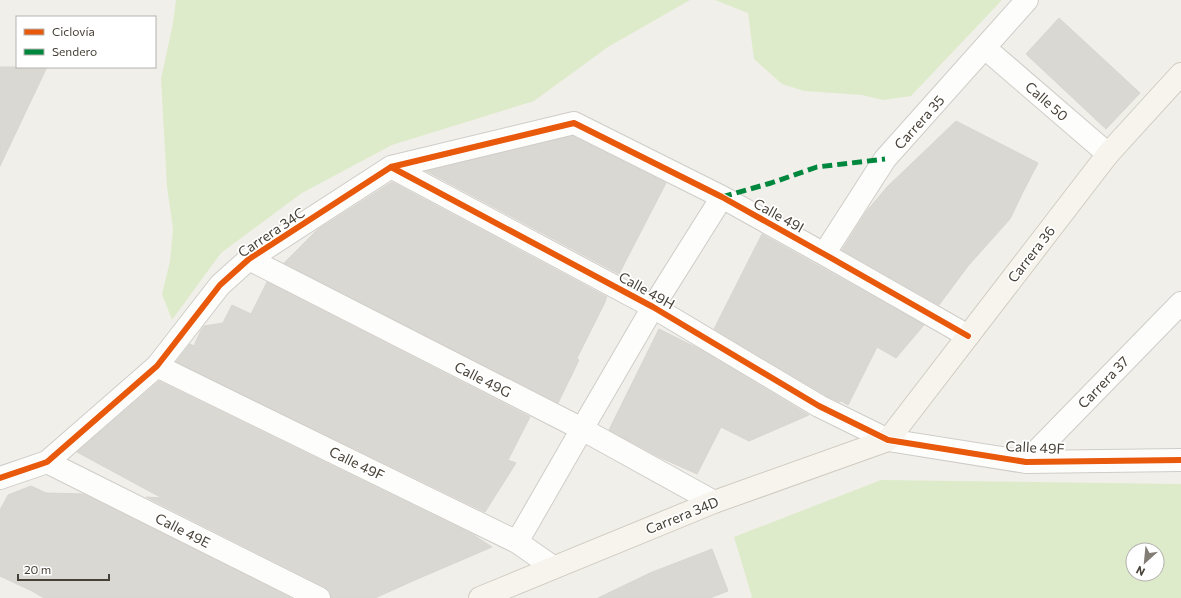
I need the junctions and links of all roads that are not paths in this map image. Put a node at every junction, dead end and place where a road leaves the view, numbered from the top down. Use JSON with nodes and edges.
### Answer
{"nodes":[{"id":1,"x":1027,"y":0,"type":"edge"},
{"id":2,"x":985,"y":48,"type":"junction"},
{"id":3,"x":1181,"y":74,"type":"edge"},
{"id":4,"x":574,"y":124,"type":"joint"},
{"id":5,"x":1108,"y":154,"type":"junction"},
{"id":6,"x":391,"y":167,"type":"junction"},
{"id":7,"x":722,"y":197,"type":"junction"},
{"id":8,"x":824,"y":254,"type":"junction"},
{"id":9,"x":250,"y":259,"type":"junction"},
{"id":10,"x":1181,"y":303,"type":"edge"},
{"id":11,"x":654,"y":307,"type":"junction"},
{"id":12,"x":968,"y":336,"type":"junction"},
{"id":13,"x":157,"y":366,"type":"junction"},
{"id":14,"x":582,"y":429,"type":"junction"},
{"id":15,"x":888,"y":440,"type":"junction"},
{"id":16,"x":1181,"y":460,"type":"edge"},
{"id":17,"x":47,"y":462,"type":"junction"},
{"id":18,"x":1026,"y":462,"type":"junction"},
{"id":19,"x":0,"y":478,"type":"edge"},
{"id":20,"x":714,"y":502,"type":"junction"},
{"id":21,"x":517,"y":542,"type":"junction"},
{"id":22,"x":553,"y":567,"type":"junction"},
{"id":23,"x":319,"y":598,"type":"edge"},
{"id":24,"x":480,"y":598,"type":"edge"}],
"edges":[{"from":1,"to":2,"type":"street","name":"Carrera 35"},
{"from":2,"to":5,"type":"street","name":"Calle 50"},
{"from":2,"to":8,"type":"street","name":"Carrera 35"},
{"from":3,"to":5,"type":"street","name":"Carrera 36"},
{"from":4,"to":6,"type":"street","name":"Carrera 34C"},
{"from":4,"to":7,"type":"street","name":"Calle 49I"},
{"from":5,"to":12,"type":"street","name":"Carrera 36"},
{"from":6,"to":9,"type":"street","name":"Carrera 34C"},
{"from":6,"to":11,"type":"street","name":"Calle 49H"},
{"from":7,"to":8,"type":"street","name":"Calle 49I"},
{"from":7,"to":11,"type":"street"},
{"from":8,"to":12,"type":"street","name":"Calle 49I"},
{"from":9,"to":13,"type":"street","name":"Carrera 34C"},
{"from":9,"to":14,"type":"street","name":"Calle 49G"},
{"from":10,"to":18,"type":"street","name":"Carrera 37"},
{"from":11,"to":14,"type":"street"},
{"from":11,"to":15,"type":"street","name":"Calle 49H"},
{"from":12,"to":15,"type":"street","name":"Carrera 36"},
{"from":13,"to":17,"type":"street","name":"Carrera 34C"},
{"from":13,"to":21,"type":"street","name":"Calle 49F"},
{"from":14,"to":20,"type":"street","name":"Calle 49G"},
{"from":14,"to":21,"type":"street"},
{"from":15,"to":18,"type":"street","name":"Calle 49F"},
{"from":15,"to":20,"type":"street","name":"Carrera 34D"},
{"from":16,"to":18,"type":"street","name":"Calle 49F"},
{"from":17,"to":19,"type":"street","name":"Carrera 34C"},
{"from":17,"to":23,"type":"street","name":"Calle 49E"},
{"from":20,"to":22,"type":"street","name":"Carrera 34D"},
{"from":21,"to":22,"type":"street","name":"Calle 49F"},
{"from":22,"to":24,"type":"street","name":"Carrera 34D"}]}
